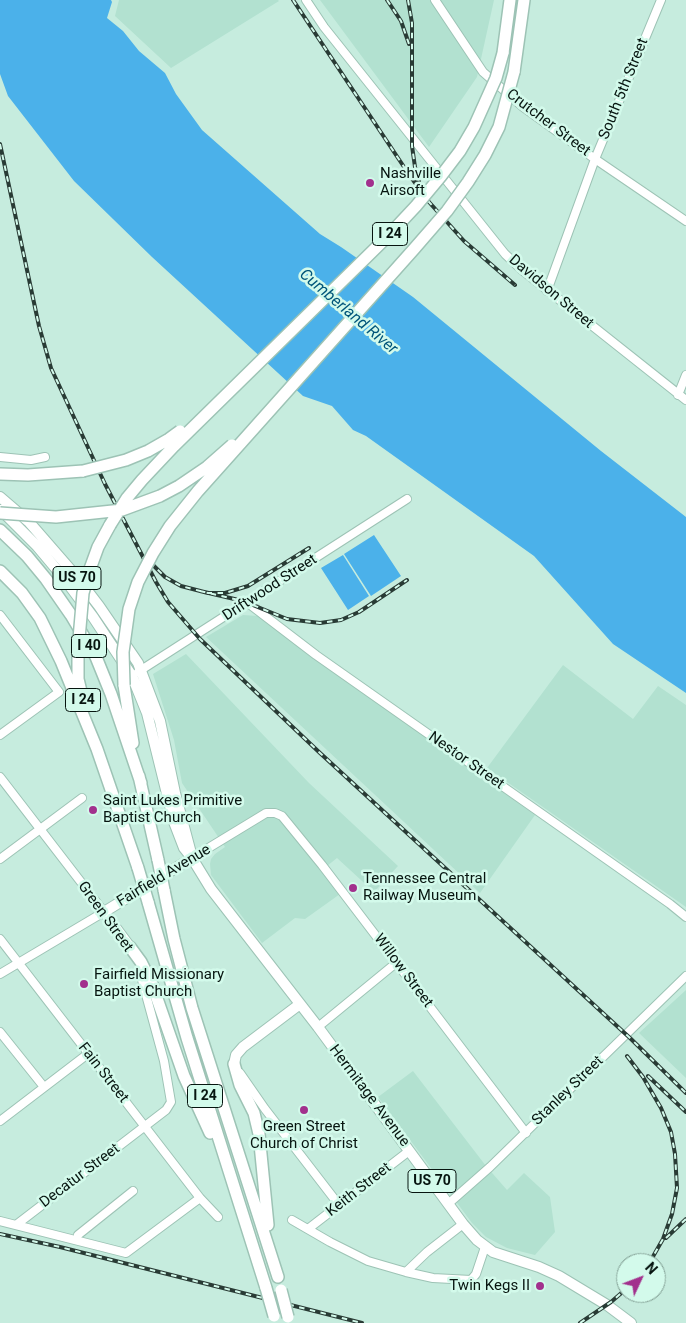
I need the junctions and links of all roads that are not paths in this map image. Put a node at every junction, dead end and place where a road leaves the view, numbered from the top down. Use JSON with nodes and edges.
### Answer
{"nodes":[{"id":1,"x":306,"y":0,"type":"edge"},
{"id":2,"x":435,"y":0,"type":"edge"},
{"id":3,"x":510,"y":0,"type":"edge"},
{"id":4,"x":524,"y":0,"type":"edge"},
{"id":5,"x":661,"y":0,"type":"edge"},
{"id":6,"x":595,"y":159,"type":"junction"},
{"id":7,"x":686,"y":221,"type":"edge"},
{"id":8,"x":547,"y":290,"type":"junction"},
{"id":9,"x":686,"y":375,"type":"edge"},
{"id":10,"x":236,"y":386,"type":"junction"},
{"id":11,"x":678,"y":394,"type":"junction"},
{"id":12,"x":686,"y":400,"type":"edge"},
{"id":13,"x":273,"y":409,"type":"junction"},
{"id":14,"x":0,"y":457,"type":"edge"},
{"id":15,"x":45,"y":457,"type":"dead end"},
{"id":16,"x":0,"y":474,"type":"edge"},
{"id":17,"x":0,"y":496,"type":"edge"},
{"id":18,"x":407,"y":499,"type":"dead end"},
{"id":19,"x":0,"y":511,"type":"edge"},
{"id":20,"x":0,"y":530,"type":"edge"},
{"id":21,"x":0,"y":571,"type":"edge"},
{"id":22,"x":248,"y":602,"type":"junction"},
{"id":23,"x":0,"y":615,"type":"edge"},
{"id":24,"x":136,"y":673,"type":"junction"},
{"id":25,"x":0,"y":735,"type":"edge"},
{"id":26,"x":97,"y":749,"type":"junction"},
{"id":27,"x":0,"y":777,"type":"edge"},
{"id":28,"x":141,"y":783,"type":"junction"},
{"id":29,"x":82,"y":798,"type":"dead end"},
{"id":30,"x":277,"y":813,"type":"joint"},
{"id":31,"x":41,"y":829,"type":"junction"},
{"id":32,"x":192,"y":858,"type":"junction"},
{"id":33,"x":0,"y":859,"type":"edge"},
{"id":34,"x":104,"y":912,"type":"junction"},
{"id":35,"x":686,"y":917,"type":"edge"},
{"id":36,"x":0,"y":939,"type":"edge"},
{"id":37,"x":130,"y":947,"type":"junction"},
{"id":38,"x":18,"y":962,"type":"junction"},
{"id":39,"x":396,"y":964,"type":"junction"},
{"id":40,"x":0,"y":974,"type":"edge"},
{"id":41,"x":686,"y":976,"type":"edge"},
{"id":42,"x":300,"y":1004,"type":"junction"},
{"id":43,"x":318,"y":1027,"type":"junction"},
{"id":44,"x":0,"y":1032,"type":"edge"},
{"id":45,"x":89,"y":1053,"type":"junction"},
{"id":46,"x":234,"y":1064,"type":"junction"},
{"id":47,"x":44,"y":1088,"type":"junction"},
{"id":48,"x":0,"y":1121,"type":"edge"},
{"id":49,"x":145,"y":1126,"type":"junction"},
{"id":50,"x":526,"y":1133,"type":"junction"},
{"id":51,"x":409,"y":1150,"type":"junction"},
{"id":52,"x":233,"y":1183,"type":"junction"},
{"id":53,"x":133,"y":1191,"type":"dead end"},
{"id":54,"x":200,"y":1198,"type":"junction"},
{"id":55,"x":448,"y":1204,"type":"junction"},
{"id":56,"x":339,"y":1205,"type":"junction"},
{"id":57,"x":218,"y":1217,"type":"dead end"},
{"id":58,"x":292,"y":1220,"type":"dead end"},
{"id":59,"x":0,"y":1221,"type":"edge"},
{"id":60,"x":463,"y":1224,"type":"junction"},
{"id":61,"x":16,"y":1225,"type":"junction"},
{"id":62,"x":308,"y":1230,"type":"junction"},
{"id":63,"x":78,"y":1234,"type":"dead end"},
{"id":64,"x":485,"y":1247,"type":"junction"},
{"id":65,"x":406,"y":1272,"type":"junction"},
{"id":66,"x":278,"y":1277,"type":"junction"},
{"id":67,"x":275,"y":1319,"type":"edge"},
{"id":68,"x":289,"y":1320,"type":"edge"},
{"id":69,"x":631,"y":1323,"type":"edge"}],
"edges":[{"from":1,"to":8,"type":"street","name":"Davidson Street"},
{"from":2,"to":6,"type":"street","name":"Crutcher Street"},
{"from":3,"to":10,"type":"highway","number":"I 24","bridge":true},
{"from":4,"to":13,"type":"highway","number":"I 24","bridge":true},
{"from":5,"to":6,"type":"street","name":"South 5th Street"},
{"from":6,"to":7,"type":"street","name":"Crutcher Street"},
{"from":6,"to":8,"type":"street","name":"South 5th Street"},
{"from":8,"to":11,"type":"street","name":"Davidson Street"},
{"from":9,"to":11,"type":"street"},
{"from":10,"to":16,"type":"highway","bridge":true},
{"from":10,"to":26,"type":"highway","number":"I 24","bridge":true},
{"from":11,"to":12,"type":"street","name":"Davidson Street"},
{"from":13,"to":19,"type":"highway","bridge":true},
{"from":13,"to":28,"type":"highway","number":"I 24","bridge":true},
{"from":14,"to":15,"type":"street"},
{"from":17,"to":24,"type":"main road","name":"Hermitage Avenue","number":"US 70"},
{"from":18,"to":22,"type":"street","name":"Driftwood Street"},
{"from":19,"to":24,"type":"main road","name":"Hermitage Avenue","number":"US 70"},
{"from":20,"to":28,"type":"highway","number":"I 40"},
{"from":21,"to":26,"type":"highway","number":"I 40"},
{"from":22,"to":24,"type":"street","name":"Driftwood Street"},
{"from":22,"to":35,"type":"street","name":"Nestor Street"},
{"from":23,"to":25,"type":"street"},
{"from":24,"to":32,"type":"main road","name":"Hermitage Avenue","number":"US 70"},
{"from":26,"to":52,"type":"highway","number":"I 24","bridge":true},
{"from":27,"to":31,"type":"street","name":"Green Street"},
{"from":28,"to":66,"type":"highway","number":"I 24","bridge":true},
{"from":29,"to":31,"type":"street"},
{"from":30,"to":32,"type":"street","name":"Fairfield Avenue"},
{"from":30,"to":39,"type":"street","name":"Willow Street"},
{"from":31,"to":33,"type":"street"},
{"from":31,"to":34,"type":"street","name":"Green Street"},
{"from":32,"to":34,"type":"main road","name":"Fairfield Avenue"},
{"from":32,"to":42,"type":"main road","name":"Hermitage Avenue","number":"US 70"},
{"from":34,"to":37,"type":"main road","name":"Green Street"},
{"from":34,"to":38,"type":"street","name":"Fairfield Avenue"},
{"from":36,"to":38,"type":"street","name":"Fain Street"},
{"from":37,"to":49,"type":"street","name":"Green Street"},
{"from":37,"to":52,"type":"highway"},
{"from":38,"to":40,"type":"street","name":"Fairfield Avenue"},
{"from":38,"to":45,"type":"street","name":"Fain Street"},
{"from":39,"to":43,"type":"street"},
{"from":39,"to":50,"type":"street","name":"Willow Street"},
{"from":41,"to":50,"type":"street","name":"Stanley Street"},
{"from":42,"to":43,"type":"main road","name":"Hermitage Avenue","number":"US 70"},
{"from":42,"to":46,"type":"main road"},
{"from":43,"to":51,"type":"main road","name":"Hermitage Avenue","number":"US 70"},
{"from":44,"to":47,"type":"street"},
{"from":45,"to":47,"type":"street"},
{"from":45,"to":49,"type":"street","name":"Fain Street"},
{"from":46,"to":56,"type":"street"},
{"from":46,"to":66,"type":"highway"},
{"from":47,"to":48,"type":"street"},
{"from":49,"to":54,"type":"street","name":"Fain Street"},
{"from":49,"to":61,"type":"street","name":"Decatur Street"},
{"from":50,"to":55,"type":"street","name":"Stanley Street"},
{"from":51,"to":55,"type":"main road","name":"Hermitage Avenue","number":"US 70"},
{"from":51,"to":56,"type":"street","name":"Keith Street"},
{"from":52,"to":67,"type":"highway","number":"I 24","bridge":true},
{"from":53,"to":63,"type":"street"},
{"from":54,"to":57,"type":"street","name":"Fain Street"},
{"from":54,"to":61,"type":"street"},
{"from":55,"to":60,"type":"main road","name":"Hermitage Avenue","number":"US 70"},
{"from":56,"to":62,"type":"street","name":"Keith Street"},
{"from":58,"to":62,"type":"street"},
{"from":59,"to":61,"type":"street"},
{"from":60,"to":64,"type":"main road","name":"Hermitage Avenue","number":"US 70"},
{"from":60,"to":65,"type":"street"},
{"from":62,"to":65,"type":"street"},
{"from":64,"to":65,"type":"street"},
{"from":64,"to":69,"type":"main road","name":"Hermitage Avenue","number":"US 70"},
{"from":66,"to":68,"type":"highway","number":"I 24","bridge":true}]}
